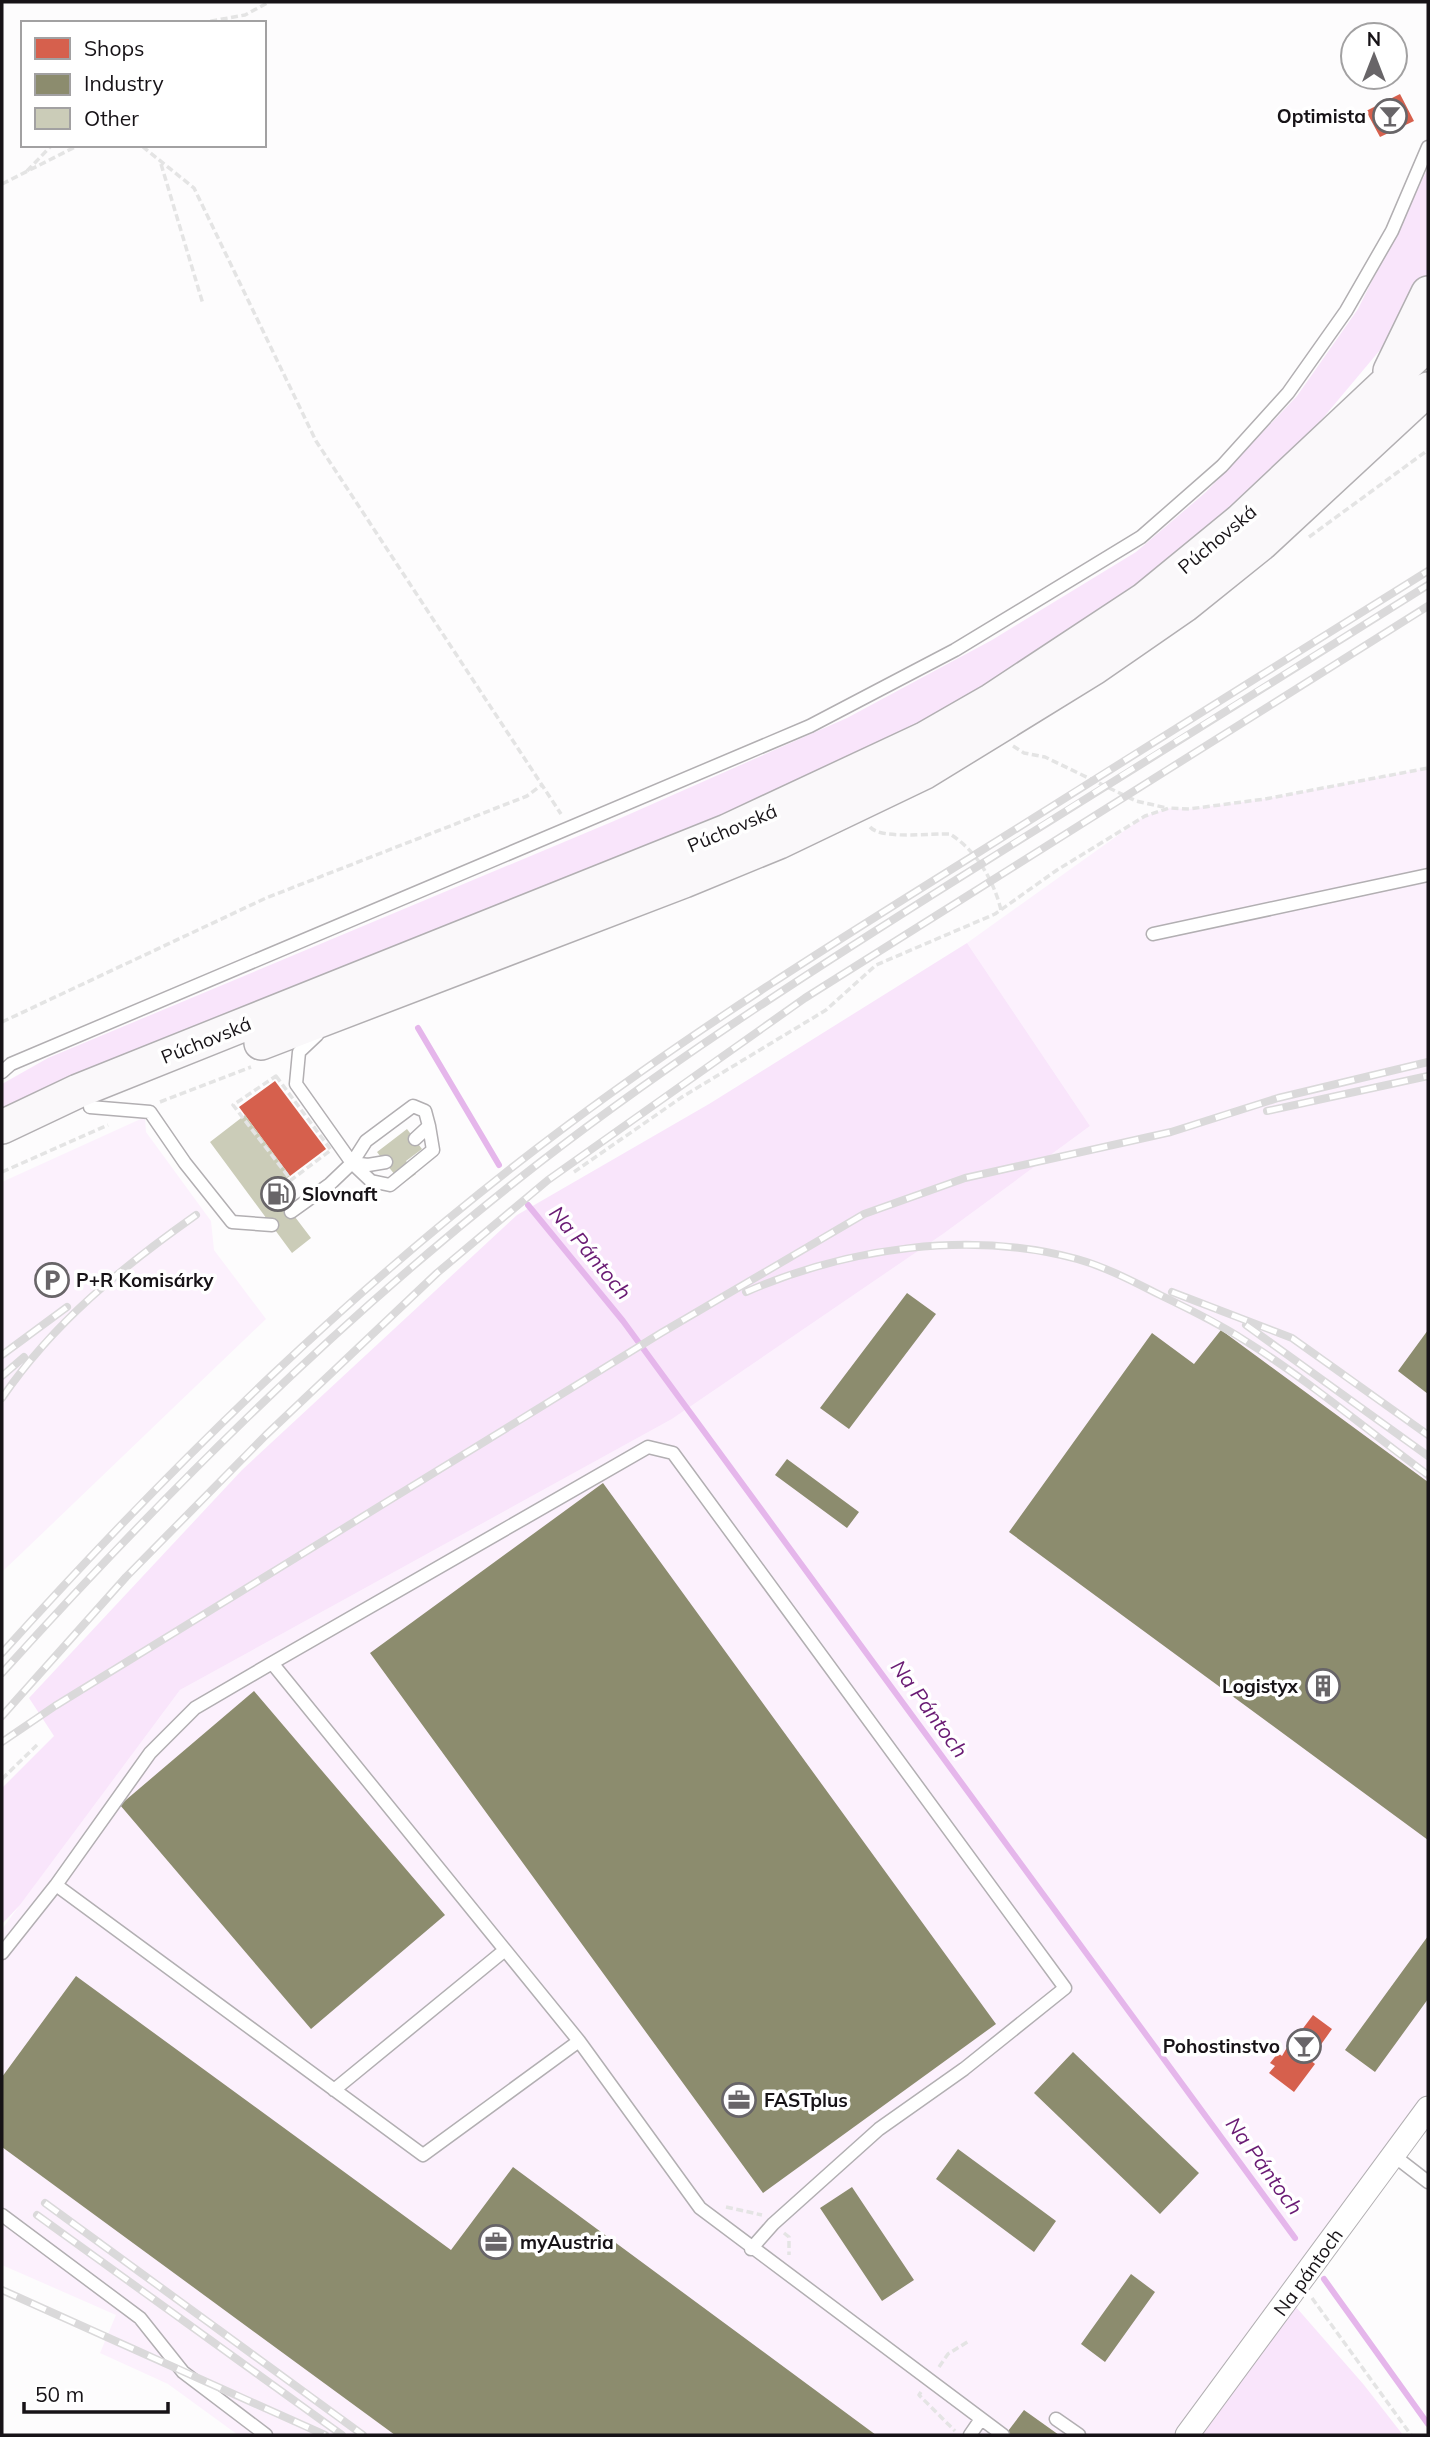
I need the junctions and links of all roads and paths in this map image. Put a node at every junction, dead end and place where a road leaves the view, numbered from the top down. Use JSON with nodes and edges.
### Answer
{"nodes":[{"id":1,"x":269,"y":2,"type":"edge"},
{"id":2,"x":212,"y":21,"type":"edge"},
{"id":3,"x":1428,"y":146,"type":"edge"},
{"id":4,"x":50,"y":147,"type":"edge"},
{"id":5,"x":73,"y":147,"type":"edge"},
{"id":6,"x":139,"y":147,"type":"edge"},
{"id":7,"x":160,"y":162,"type":"junction"},
{"id":8,"x":21,"y":177,"type":"junction"},
{"id":9,"x":2,"y":184,"type":"edge"},
{"id":10,"x":1428,"y":293,"type":"edge"},
{"id":11,"x":203,"y":304,"type":"dead end"},
{"id":12,"x":1428,"y":344,"type":"edge"},
{"id":13,"x":1382,"y":390,"type":"junction"},
{"id":14,"x":1428,"y":390,"type":"edge"},
{"id":15,"x":1428,"y":450,"type":"edge"},
{"id":16,"x":1323,"y":527,"type":"dead end"},
{"id":17,"x":1251,"y":532,"type":"junction"},
{"id":18,"x":1013,"y":746,"type":"dead end"},
{"id":19,"x":1428,"y":768,"type":"edge"},
{"id":20,"x":543,"y":783,"type":"junction"},
{"id":21,"x":1170,"y":808,"type":"junction"},
{"id":22,"x":866,"y":823,"type":"dead end"},
{"id":23,"x":569,"y":828,"type":"junction"},
{"id":24,"x":1428,"y":875,"type":"edge"},
{"id":25,"x":1001,"y":909,"type":"junction"},
{"id":26,"x":1153,"y":934,"type":"dead end"},
{"id":27,"x":438,"y":976,"type":"junction"},
{"id":28,"x":2,"y":1022,"type":"edge"},
{"id":29,"x":256,"y":1065,"type":"dead end"},
{"id":30,"x":2,"y":1072,"type":"edge"},
{"id":31,"x":276,"y":1076,"type":"joint"},
{"id":32,"x":90,"y":1107,"type":"junction"},
{"id":33,"x":140,"y":1111,"type":"junction"},
{"id":34,"x":429,"y":1126,"type":"junction"},
{"id":35,"x":2,"y":1127,"type":"edge"},
{"id":36,"x":415,"y":1139,"type":"dead end"},
{"id":37,"x":2,"y":1150,"type":"edge"},
{"id":38,"x":352,"y":1163,"type":"junction"},
{"id":39,"x":386,"y":1163,"type":"dead end"},
{"id":40,"x":2,"y":1172,"type":"edge"},
{"id":41,"x":574,"y":1172,"type":"dead end"},
{"id":42,"x":290,"y":1212,"type":"dead end"},
{"id":43,"x":271,"y":1225,"type":"dead end"},
{"id":44,"x":271,"y":1663,"type":"junction"},
{"id":45,"x":37,"y":1745,"type":"dead end"},
{"id":46,"x":2,"y":1779,"type":"edge"},
{"id":47,"x":56,"y":1885,"type":"junction"},
{"id":48,"x":505,"y":1950,"type":"junction"},
{"id":49,"x":2,"y":1953,"type":"edge"},
{"id":50,"x":579,"y":2041,"type":"junction"},
{"id":51,"x":334,"y":2090,"type":"junction"},
{"id":52,"x":1428,"y":2108,"type":"edge"},
{"id":53,"x":1392,"y":2155,"type":"junction"},
{"id":54,"x":1428,"y":2182,"type":"edge"},
{"id":55,"x":2,"y":2215,"type":"edge"},
{"id":56,"x":751,"y":2249,"type":"junction"},
{"id":57,"x":1295,"y":2291,"type":"junction"},
{"id":58,"x":969,"y":2341,"type":"dead end"},
{"id":59,"x":936,"y":2371,"type":"dead end"},
{"id":60,"x":981,"y":2419,"type":"junction"},
{"id":61,"x":1056,"y":2419,"type":"dead end"},
{"id":62,"x":266,"y":2435,"type":"edge"},
{"id":63,"x":970,"y":2435,"type":"edge"},
{"id":64,"x":1003,"y":2435,"type":"edge"},
{"id":65,"x":1079,"y":2435,"type":"edge"},
{"id":66,"x":1187,"y":2435,"type":"edge"},
{"id":67,"x":1411,"y":2435,"type":"edge"}],
"edges":[{"from":1,"to":2,"type":"path"},
{"from":3,"to":23,"type":"lane"},
{"from":4,"to":8,"type":"path"},
{"from":5,"to":8,"type":"path"},
{"from":6,"to":7,"type":"path"},
{"from":7,"to":11,"type":"path"},
{"from":7,"to":20,"type":"path"},
{"from":8,"to":9,"type":"path"},
{"from":10,"to":13,"type":"main road"},
{"from":12,"to":13,"type":"main road","name":"Púchovská"},
{"from":13,"to":17,"type":"main road","name":"Púchovská"},
{"from":14,"to":17,"type":"main road"},
{"from":15,"to":16,"type":"path"},
{"from":17,"to":27,"type":"main road","name":"Púchovská"},
{"from":17,"to":35,"type":"main road","name":"Púchovská"},
{"from":18,"to":21,"type":"path"},
{"from":19,"to":21,"type":"path"},
{"from":20,"to":23,"type":"path"},
{"from":20,"to":28,"type":"path"},
{"from":21,"to":25,"type":"path"},
{"from":22,"to":25,"type":"path"},
{"from":23,"to":30,"type":"lane"},
{"from":24,"to":26,"type":"lane"},
{"from":25,"to":41,"type":"path"},
{"from":27,"to":32,"type":"main road","name":"Púchovská"},
{"from":27,"to":38,"type":"lane"},
{"from":29,"to":33,"type":"path"},
{"from":31,"to":31,"type":"path"},
{"from":32,"to":33,"type":"lane"},
{"from":32,"to":37,"type":"main road","name":"Púchovská"},
{"from":33,"to":40,"type":"path"},
{"from":33,"to":43,"type":"lane"},
{"from":34,"to":36,"type":"lane"},
{"from":34,"to":38,"type":"lane"},
{"from":34,"to":38,"type":"lane"},
{"from":38,"to":39,"type":"lane"},
{"from":38,"to":42,"type":"lane"},
{"from":44,"to":47,"type":"lane"},
{"from":44,"to":48,"type":"lane"},
{"from":44,"to":56,"type":"lane"},
{"from":45,"to":46,"type":"path"},
{"from":47,"to":49,"type":"lane"},
{"from":47,"to":51,"type":"lane"},
{"from":48,"to":50,"type":"lane"},
{"from":48,"to":51,"type":"lane"},
{"from":50,"to":51,"type":"lane"},
{"from":50,"to":56,"type":"lane"},
{"from":52,"to":53,"type":"street","name":"Na pántoch"},
{"from":53,"to":54,"type":"lane"},
{"from":53,"to":57,"type":"street","name":"Na pántoch"},
{"from":55,"to":62,"type":"lane"},
{"from":56,"to":60,"type":"lane"},
{"from":57,"to":66,"type":"street","name":"Na pántoch"},
{"from":57,"to":67,"type":"path"},
{"from":58,"to":59,"type":"path"},
{"from":60,"to":63,"type":"lane"},
{"from":60,"to":64,"type":"lane"},
{"from":61,"to":65,"type":"lane"}]}
